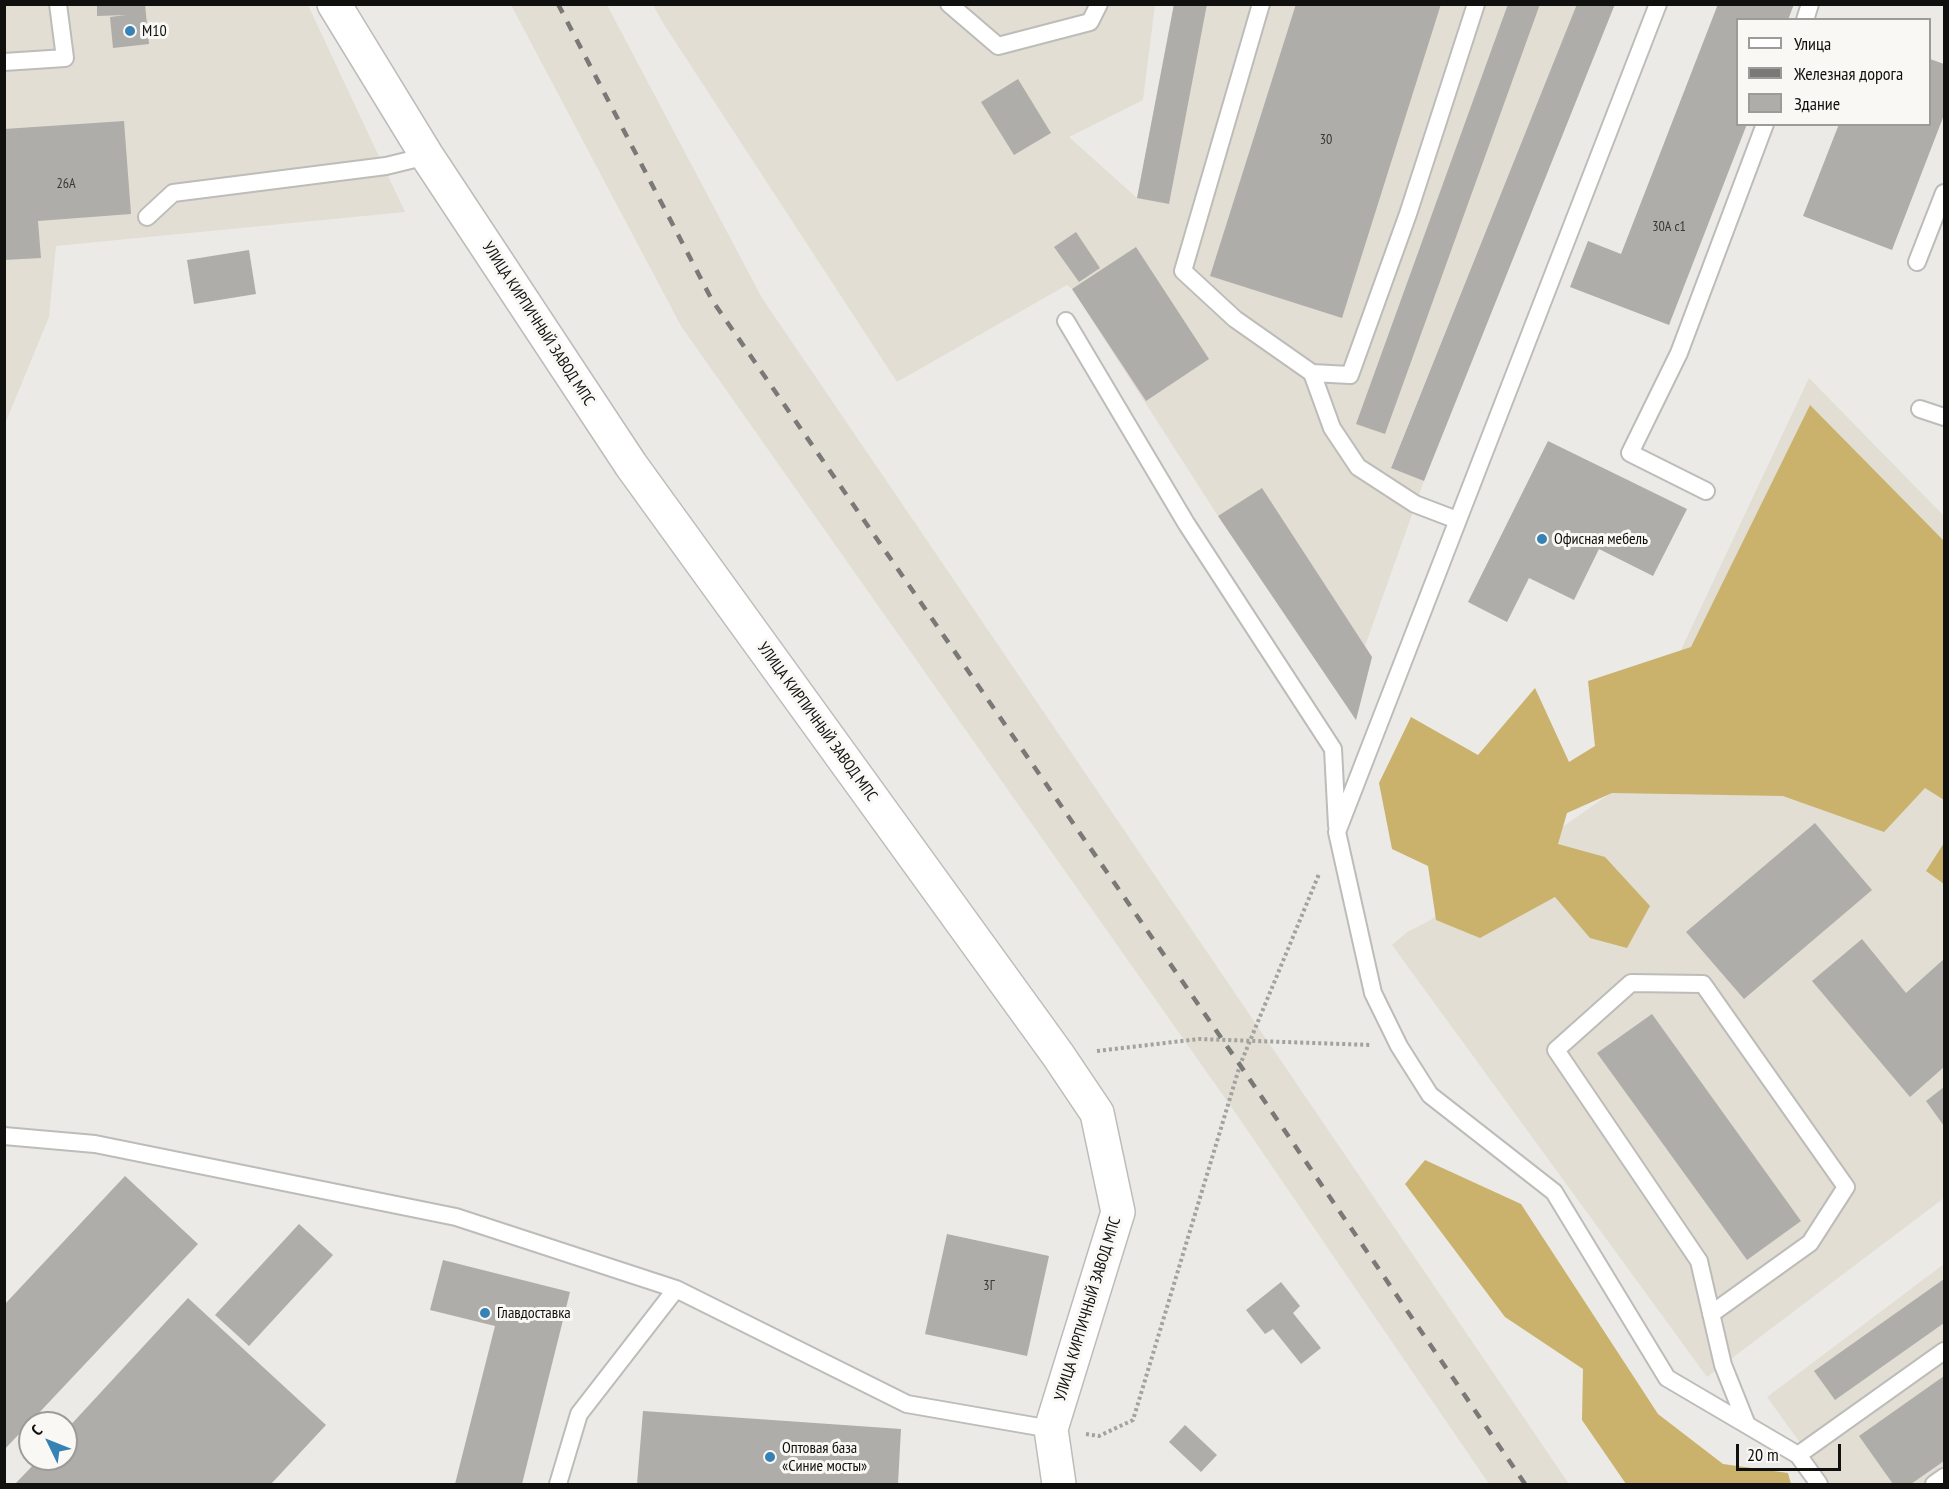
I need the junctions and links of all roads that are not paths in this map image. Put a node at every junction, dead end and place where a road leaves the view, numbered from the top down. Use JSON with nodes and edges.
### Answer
{"nodes":[{"id":1,"x":58,"y":4,"type":"edge"},
{"id":2,"x":334,"y":4,"type":"edge"},
{"id":3,"x":949,"y":4,"type":"edge"},
{"id":4,"x":1099,"y":4,"type":"edge"},
{"id":5,"x":1261,"y":4,"type":"edge"},
{"id":6,"x":1476,"y":4,"type":"edge"},
{"id":7,"x":1658,"y":4,"type":"edge"},
{"id":8,"x":4,"y":62,"type":"edge"},
{"id":9,"x":1764,"y":126,"type":"edge"},
{"id":10,"x":427,"y":156,"type":"junction"},
{"id":11,"x":1944,"y":193,"type":"edge"},
{"id":12,"x":147,"y":217,"type":"dead end"},
{"id":13,"x":1917,"y":262,"type":"dead end"},
{"id":14,"x":1066,"y":321,"type":"dead end"},
{"id":15,"x":1312,"y":373,"type":"junction"},
{"id":16,"x":1920,"y":409,"type":"dead end"},
{"id":17,"x":1944,"y":417,"type":"edge"},
{"id":18,"x":1706,"y":491,"type":"dead end"},
{"id":19,"x":1457,"y":520,"type":"junction"},
{"id":20,"x":1337,"y":832,"type":"junction"},
{"id":21,"x":4,"y":1136,"type":"edge"},
{"id":22,"x":676,"y":1289,"type":"junction"},
{"id":23,"x":1711,"y":1314,"type":"junction"},
{"id":24,"x":1944,"y":1351,"type":"edge"},
{"id":25,"x":1747,"y":1425,"type":"junction"},
{"id":26,"x":1051,"y":1429,"type":"junction"},
{"id":27,"x":1798,"y":1455,"type":"junction"},
{"id":28,"x":1944,"y":1477,"type":"edge"},
{"id":29,"x":558,"y":1485,"type":"edge"},
{"id":30,"x":1059,"y":1485,"type":"edge"},
{"id":31,"x":1819,"y":1485,"type":"edge"},
{"id":32,"x":1934,"y":1485,"type":"edge"}],
"edges":[{"from":1,"to":8,"type":"lane"},
{"from":2,"to":10,"type":"street","name":"УЛИЦА КИРПИЧНЫЙ ЗАВОД МПС"},
{"from":3,"to":4,"type":"lane"},
{"from":5,"to":15,"type":"lane"},
{"from":6,"to":15,"type":"lane"},
{"from":7,"to":19,"type":"lane"},
{"from":9,"to":18,"type":"lane"},
{"from":10,"to":12,"type":"lane"},
{"from":10,"to":26,"type":"street","name":"УЛИЦА КИРПИЧНЫЙ ЗАВОД МПС"},
{"from":11,"to":13,"type":"lane"},
{"from":14,"to":20,"type":"lane"},
{"from":15,"to":19,"type":"lane"},
{"from":16,"to":17,"type":"lane"},
{"from":19,"to":20,"type":"lane"},
{"from":20,"to":25,"type":"lane"},
{"from":21,"to":22,"type":"lane"},
{"from":22,"to":26,"type":"lane"},
{"from":22,"to":29,"type":"lane"},
{"from":23,"to":23,"type":"lane"},
{"from":23,"to":25,"type":"lane"},
{"from":24,"to":27,"type":"lane"},
{"from":25,"to":27,"type":"lane"},
{"from":26,"to":30,"type":"street","name":"УЛИЦА КИРПИЧНЫЙ ЗАВОД МПС"},
{"from":27,"to":31,"type":"lane"},
{"from":28,"to":32,"type":"lane"}]}
